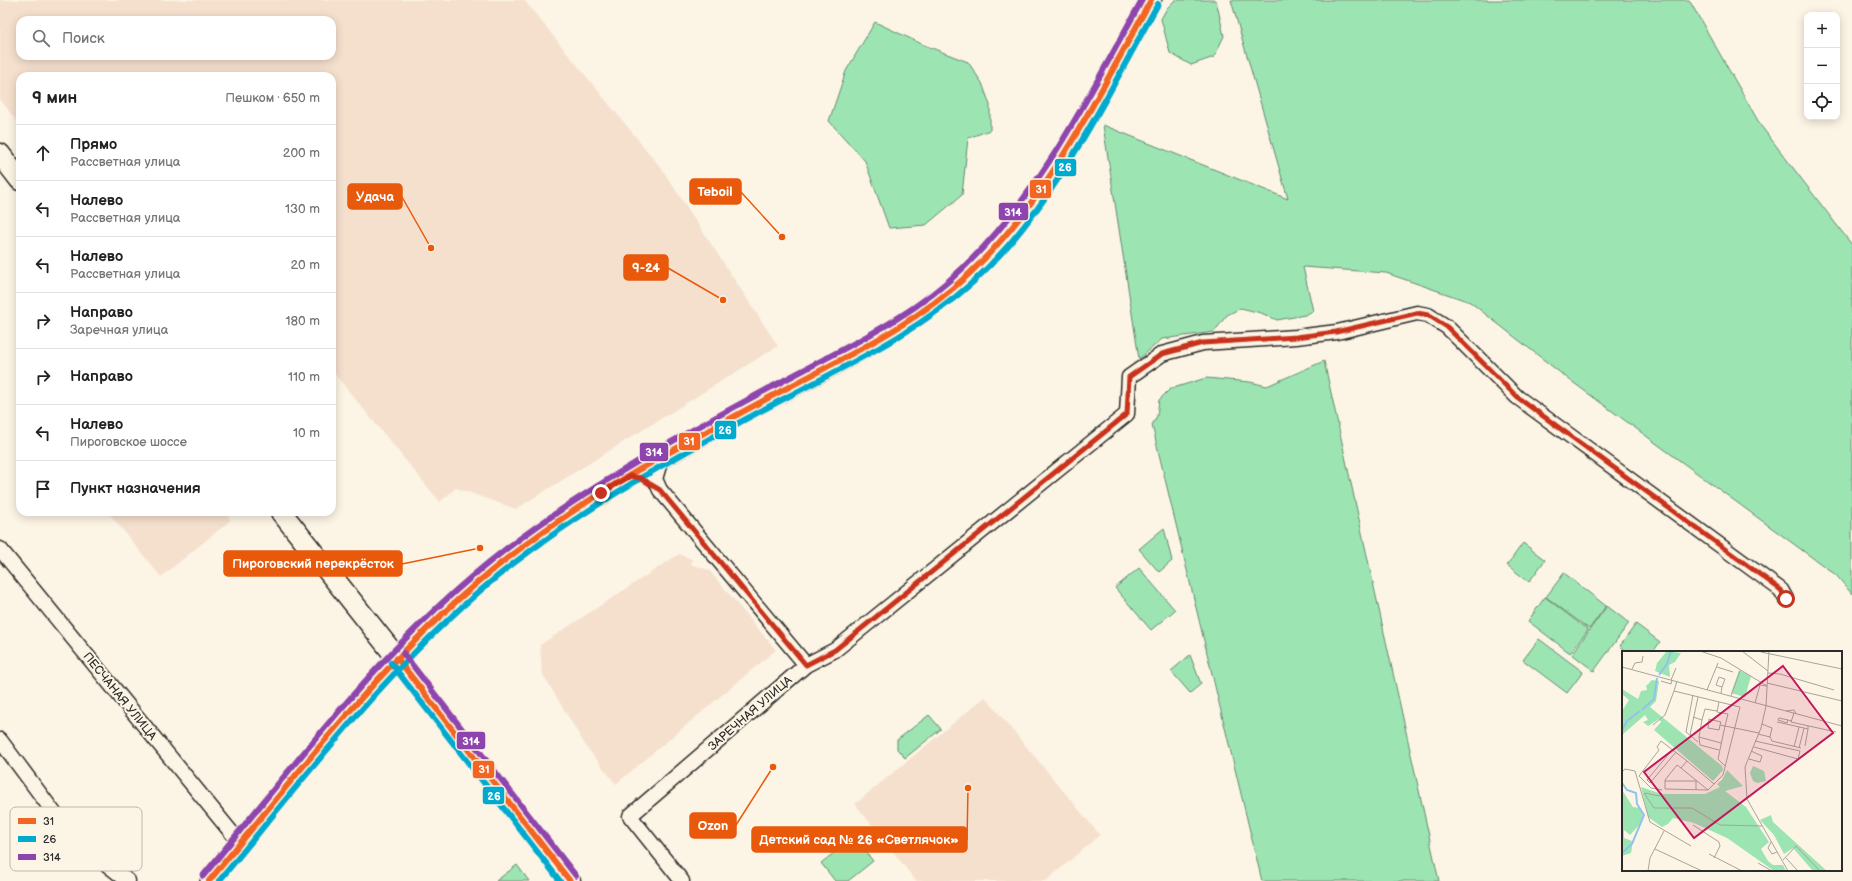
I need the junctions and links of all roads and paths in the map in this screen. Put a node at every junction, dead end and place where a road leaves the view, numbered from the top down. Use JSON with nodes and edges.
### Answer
{"nodes":[{"id":1,"x":1151,"y":0,"type":"edge"},
{"id":2,"x":0,"y":154,"type":"edge"},
{"id":3,"x":16,"y":175,"type":"edge"},
{"id":4,"x":661,"y":458,"type":"junction"},
{"id":5,"x":630,"y":476,"type":"junction"},
{"id":6,"x":660,"y":490,"type":"junction"},
{"id":7,"x":284,"y":516,"type":"edge"},
{"id":8,"x":0,"y":549,"type":"edge"},
{"id":9,"x":1786,"y":599,"type":"dead end"},
{"id":10,"x":397,"y":658,"type":"junction"},
{"id":11,"x":806,"y":665,"type":"junction"},
{"id":12,"x":0,"y":740,"type":"edge"},
{"id":13,"x":50,"y":807,"type":"edge"},
{"id":14,"x":240,"y":843,"type":"junction"},
{"id":15,"x":115,"y":871,"type":"edge"},
{"id":16,"x":128,"y":881,"type":"edge"},
{"id":17,"x":209,"y":881,"type":"edge"},
{"id":18,"x":570,"y":881,"type":"edge"},
{"id":19,"x":682,"y":881,"type":"edge"}],
"edges":[{"from":1,"to":4,"type":"main road"},
{"from":2,"to":3,"type":"main road"},
{"from":4,"to":5,"type":"main road"},
{"from":4,"to":6,"type":"street"},
{"from":5,"to":6,"type":"street"},
{"from":5,"to":10,"type":"main road"},
{"from":6,"to":11,"type":"street"},
{"from":7,"to":10,"type":"main road"},
{"from":8,"to":14,"type":"street","name":"ПЕСЧАНАЯ УЛИЦА"},
{"from":9,"to":11,"type":"street","name":"ЗАРЕЧНАЯ УЛИЦА"},
{"from":10,"to":14,"type":"street"},
{"from":10,"to":18,"type":"main road"},
{"from":11,"to":19,"type":"street","name":"ЗАРЕЧНАЯ УЛИЦА"},
{"from":12,"to":13,"type":"street"},
{"from":14,"to":17,"type":"street"},
{"from":15,"to":16,"type":"street"}]}
